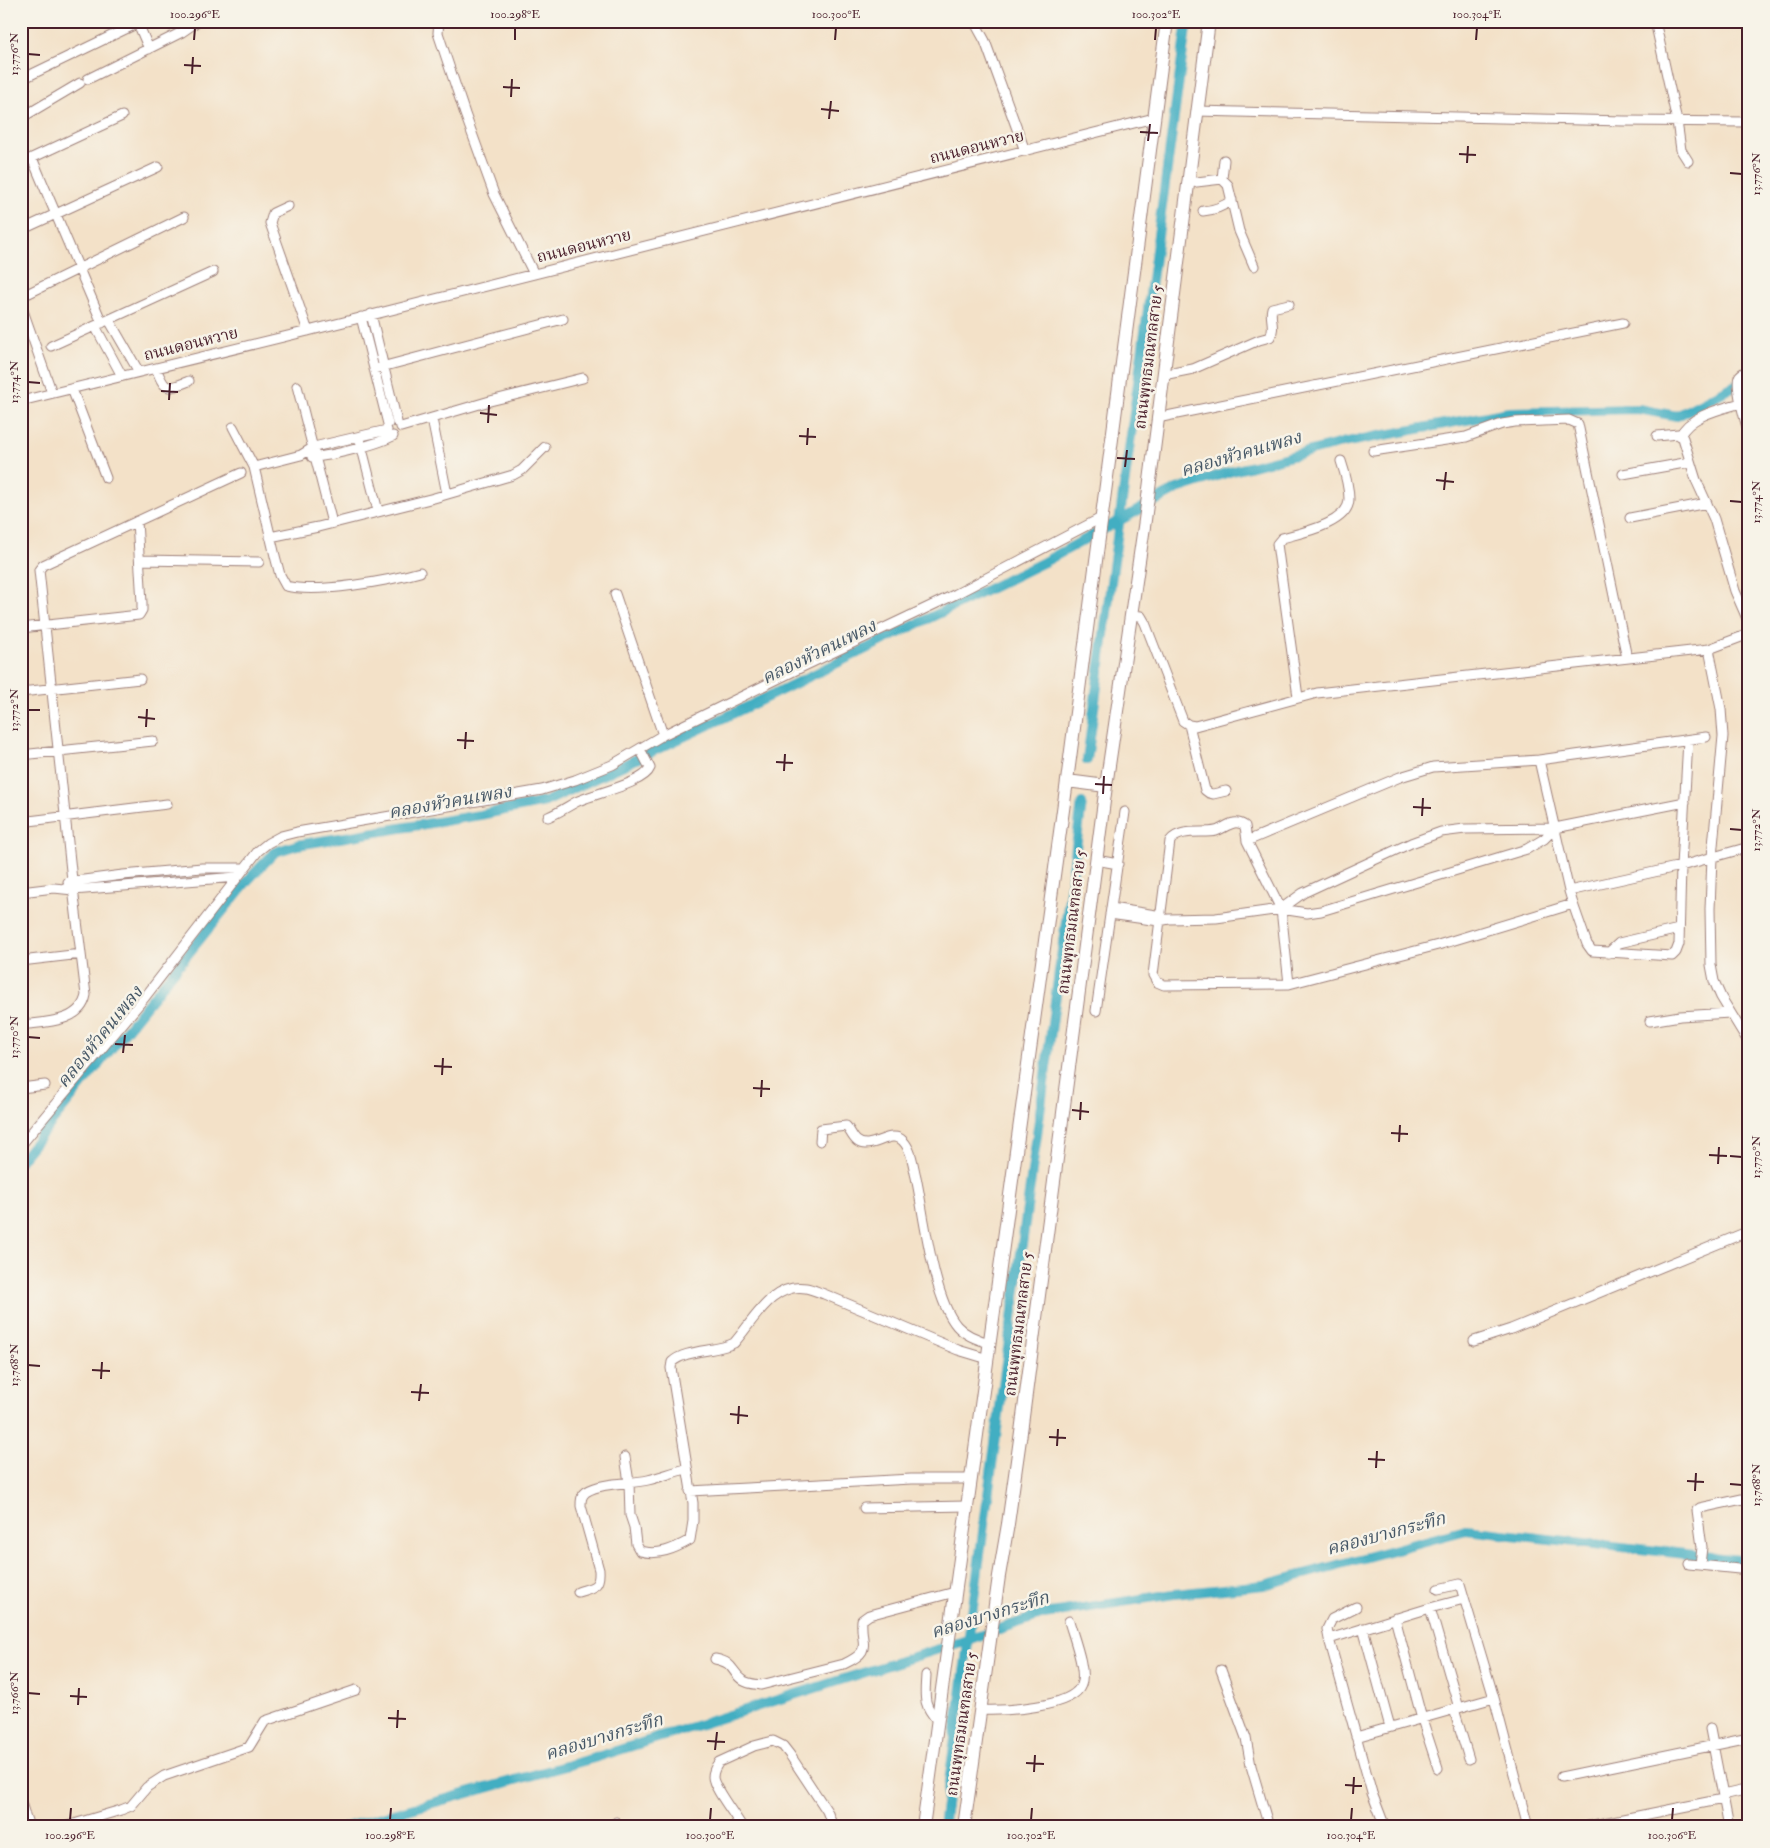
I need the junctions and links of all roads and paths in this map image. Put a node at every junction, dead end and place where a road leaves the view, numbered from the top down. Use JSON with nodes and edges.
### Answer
{"nodes":[{"id":1,"x":198,"y":21,"type":"edge"},
{"id":2,"x":439,"y":21,"type":"edge"},
{"id":3,"x":974,"y":21,"type":"edge"},
{"id":4,"x":1167,"y":21,"type":"edge"},
{"id":5,"x":1208,"y":21,"type":"edge"},
{"id":6,"x":1655,"y":21,"type":"edge"},
{"id":7,"x":137,"y":22,"type":"edge"},
{"id":8,"x":148,"y":49,"type":"junction"},
{"id":9,"x":22,"y":80,"type":"edge"},
{"id":10,"x":1197,"y":111,"type":"junction"},
{"id":11,"x":122,"y":116,"type":"dead end"},
{"id":12,"x":21,"y":118,"type":"edge"},
{"id":13,"x":1154,"y":118,"type":"junction"},
{"id":14,"x":1677,"y":121,"type":"junction"},
{"id":15,"x":1749,"y":122,"type":"edge"},
{"id":16,"x":1025,"y":151,"type":"junction"},
{"id":17,"x":32,"y":158,"type":"junction"},
{"id":18,"x":1224,"y":160,"type":"dead end"},
{"id":19,"x":1688,"y":161,"type":"dead end"},
{"id":20,"x":21,"y":163,"type":"edge"},
{"id":21,"x":158,"y":167,"type":"dead end"},
{"id":22,"x":1222,"y":179,"type":"junction"},
{"id":23,"x":1188,"y":183,"type":"junction"},
{"id":24,"x":1232,"y":200,"type":"junction"},
{"id":25,"x":288,"y":206,"type":"dead end"},
{"id":26,"x":1203,"y":211,"type":"dead end"},
{"id":27,"x":55,"y":214,"type":"junction"},
{"id":28,"x":184,"y":217,"type":"dead end"},
{"id":29,"x":21,"y":230,"type":"edge"},
{"id":30,"x":1254,"y":266,"type":"dead end"},
{"id":31,"x":79,"y":269,"type":"junction"},
{"id":32,"x":213,"y":272,"type":"dead end"},
{"id":33,"x":534,"y":274,"type":"junction"},
{"id":34,"x":29,"y":293,"type":"dead end"},
{"id":35,"x":1289,"y":304,"type":"dead end"},
{"id":36,"x":21,"y":305,"type":"edge"},
{"id":37,"x":371,"y":314,"type":"junction"},
{"id":38,"x":361,"y":317,"type":"junction"},
{"id":39,"x":563,"y":319,"type":"dead end"},
{"id":40,"x":102,"y":323,"type":"junction"},
{"id":41,"x":1623,"y":323,"type":"dead end"},
{"id":42,"x":308,"y":331,"type":"junction"},
{"id":43,"x":51,"y":346,"type":"dead end"},
{"id":44,"x":384,"y":366,"type":"junction"},
{"id":45,"x":156,"y":368,"type":"junction"},
{"id":46,"x":374,"y":369,"type":"junction"},
{"id":47,"x":1749,"y":370,"type":"edge"},
{"id":48,"x":139,"y":372,"type":"junction"},
{"id":49,"x":1163,"y":375,"type":"junction"},
{"id":50,"x":122,"y":376,"type":"junction"},
{"id":51,"x":583,"y":378,"type":"dead end"},
{"id":52,"x":189,"y":381,"type":"dead end"},
{"id":53,"x":297,"y":386,"type":"dead end"},
{"id":54,"x":72,"y":389,"type":"junction"},
{"id":55,"x":52,"y":394,"type":"junction"},
{"id":56,"x":21,"y":401,"type":"edge"},
{"id":57,"x":1741,"y":403,"type":"junction"},
{"id":58,"x":1157,"y":418,"type":"junction"},
{"id":59,"x":432,"y":419,"type":"junction"},
{"id":60,"x":233,"y":427,"type":"dead end"},
{"id":61,"x":393,"y":428,"type":"junction"},
{"id":62,"x":1749,"y":434,"type":"edge"},
{"id":63,"x":1657,"y":436,"type":"dead end"},
{"id":64,"x":1680,"y":436,"type":"junction"},
{"id":65,"x":358,"y":437,"type":"junction"},
{"id":66,"x":314,"y":447,"type":"junction"},
{"id":67,"x":361,"y":447,"type":"junction"},
{"id":68,"x":545,"y":447,"type":"dead end"},
{"id":69,"x":1373,"y":451,"type":"dead end"},
{"id":70,"x":302,"y":455,"type":"junction"},
{"id":71,"x":317,"y":457,"type":"junction"},
{"id":72,"x":1341,"y":461,"type":"dead end"},
{"id":73,"x":1690,"y":462,"type":"junction"},
{"id":74,"x":254,"y":467,"type":"junction"},
{"id":75,"x":241,"y":473,"type":"dead end"},
{"id":76,"x":1623,"y":474,"type":"dead end"},
{"id":77,"x":106,"y":478,"type":"dead end"},
{"id":78,"x":447,"y":494,"type":"junction"},
{"id":79,"x":1707,"y":503,"type":"junction"},
{"id":80,"x":378,"y":511,"type":"junction"},
{"id":81,"x":1101,"y":518,"type":"junction"},
{"id":82,"x":1630,"y":518,"type":"dead end"},
{"id":83,"x":137,"y":521,"type":"junction"},
{"id":84,"x":332,"y":523,"type":"junction"},
{"id":85,"x":270,"y":537,"type":"junction"},
{"id":86,"x":141,"y":560,"type":"junction"},
{"id":87,"x":259,"y":562,"type":"dead end"},
{"id":88,"x":420,"y":572,"type":"dead end"},
{"id":89,"x":614,"y":594,"type":"dead end"},
{"id":90,"x":1132,"y":615,"type":"junction"},
{"id":91,"x":1749,"y":623,"type":"edge"},
{"id":92,"x":44,"y":626,"type":"junction"},
{"id":93,"x":21,"y":628,"type":"edge"},
{"id":94,"x":1749,"y":634,"type":"edge"},
{"id":95,"x":1709,"y":649,"type":"junction"},
{"id":96,"x":1627,"y":658,"type":"junction"},
{"id":97,"x":140,"y":679,"type":"dead end"},
{"id":98,"x":51,"y":688,"type":"junction"},
{"id":99,"x":21,"y":692,"type":"edge"},
{"id":100,"x":1298,"y":697,"type":"junction"},
{"id":101,"x":1189,"y":725,"type":"junction"},
{"id":102,"x":662,"y":736,"type":"junction"},
{"id":103,"x":1706,"y":737,"type":"dead end"},
{"id":104,"x":1688,"y":740,"type":"junction"},
{"id":105,"x":153,"y":741,"type":"dead end"},
{"id":106,"x":59,"y":751,"type":"junction"},
{"id":107,"x":641,"y":751,"type":"junction"},
{"id":108,"x":21,"y":755,"type":"edge"},
{"id":109,"x":1538,"y":760,"type":"junction"},
{"id":110,"x":1067,"y":782,"type":"junction"},
{"id":111,"x":1106,"y":786,"type":"junction"},
{"id":112,"x":1226,"y":791,"type":"dead end"},
{"id":113,"x":1685,"y":802,"type":"junction"},
{"id":114,"x":167,"y":804,"type":"dead end"},
{"id":115,"x":1125,"y":812,"type":"dead end"},
{"id":116,"x":65,"y":817,"type":"junction"},
{"id":117,"x":548,"y":818,"type":"dead end"},
{"id":118,"x":21,"y":822,"type":"edge"},
{"id":119,"x":1555,"y":828,"type":"junction"},
{"id":120,"x":1247,"y":841,"type":"junction"},
{"id":121,"x":1749,"y":847,"type":"edge"},
{"id":122,"x":1712,"y":857,"type":"junction"},
{"id":123,"x":1096,"y":860,"type":"junction"},
{"id":124,"x":1118,"y":864,"type":"junction"},
{"id":125,"x":1681,"y":866,"type":"junction"},
{"id":126,"x":244,"y":868,"type":"junction"},
{"id":127,"x":237,"y":876,"type":"junction"},
{"id":128,"x":72,"y":880,"type":"junction"},
{"id":129,"x":54,"y":888,"type":"junction"},
{"id":130,"x":73,"y":890,"type":"junction"},
{"id":131,"x":1570,"y":891,"type":"junction"},
{"id":132,"x":21,"y":892,"type":"edge"},
{"id":133,"x":1573,"y":904,"type":"junction"},
{"id":134,"x":1281,"y":908,"type":"junction"},
{"id":135,"x":1111,"y":911,"type":"junction"},
{"id":136,"x":1163,"y":918,"type":"junction"},
{"id":137,"x":1679,"y":929,"type":"junction"},
{"id":138,"x":1608,"y":953,"type":"junction"},
{"id":139,"x":81,"y":954,"type":"junction"},
{"id":140,"x":21,"y":961,"type":"edge"},
{"id":141,"x":1289,"y":984,"type":"junction"},
{"id":142,"x":1096,"y":1011,"type":"dead end"},
{"id":143,"x":1730,"y":1013,"type":"junction"},
{"id":144,"x":1650,"y":1021,"type":"dead end"},
{"id":145,"x":21,"y":1025,"type":"edge"},
{"id":146,"x":1749,"y":1043,"type":"edge"},
{"id":147,"x":45,"y":1085,"type":"dead end"},
{"id":148,"x":21,"y":1088,"type":"edge"},
{"id":149,"x":820,"y":1141,"type":"dead end"},
{"id":150,"x":21,"y":1145,"type":"edge"},
{"id":151,"x":1749,"y":1231,"type":"edge"},
{"id":152,"x":1474,"y":1341,"type":"dead end"},
{"id":153,"x":990,"y":1343,"type":"junction"},
{"id":154,"x":988,"y":1359,"type":"junction"},
{"id":155,"x":625,"y":1457,"type":"dead end"},
{"id":156,"x":686,"y":1469,"type":"junction"},
{"id":157,"x":971,"y":1479,"type":"junction"},
{"id":158,"x":629,"y":1482,"type":"junction"},
{"id":159,"x":690,"y":1491,"type":"junction"},
{"id":160,"x":1749,"y":1504,"type":"edge"},
{"id":161,"x":967,"y":1506,"type":"junction"},
{"id":162,"x":864,"y":1508,"type":"dead end"},
{"id":163,"x":1700,"y":1563,"type":"junction"},
{"id":164,"x":1688,"y":1564,"type":"dead end"},
{"id":165,"x":1749,"y":1570,"type":"edge"},
{"id":166,"x":1438,"y":1589,"type":"dead end"},
{"id":167,"x":578,"y":1592,"type":"dead end"},
{"id":168,"x":955,"y":1592,"type":"junction"},
{"id":169,"x":1464,"y":1599,"type":"junction"},
{"id":170,"x":1356,"y":1607,"type":"dead end"},
{"id":171,"x":1430,"y":1608,"type":"junction"},
{"id":172,"x":1395,"y":1618,"type":"junction"},
{"id":173,"x":1070,"y":1621,"type":"dead end"},
{"id":174,"x":1363,"y":1628,"type":"junction"},
{"id":175,"x":1329,"y":1640,"type":"junction"},
{"id":176,"x":715,"y":1659,"type":"dead end"},
{"id":177,"x":1222,"y":1670,"type":"dead end"},
{"id":178,"x":926,"y":1675,"type":"dead end"},
{"id":179,"x":356,"y":1690,"type":"dead end"},
{"id":180,"x":1494,"y":1698,"type":"junction"},
{"id":181,"x":1457,"y":1708,"type":"junction"},
{"id":182,"x":980,"y":1710,"type":"junction"},
{"id":183,"x":1422,"y":1719,"type":"junction"},
{"id":184,"x":938,"y":1721,"type":"junction"},
{"id":185,"x":1390,"y":1727,"type":"junction"},
{"id":186,"x":1710,"y":1729,"type":"dead end"},
{"id":187,"x":1356,"y":1737,"type":"junction"},
{"id":188,"x":1749,"y":1738,"type":"edge"},
{"id":189,"x":1712,"y":1746,"type":"junction"},
{"id":190,"x":1469,"y":1759,"type":"dead end"},
{"id":191,"x":1438,"y":1768,"type":"dead end"},
{"id":192,"x":1561,"y":1777,"type":"dead end"},
{"id":193,"x":1749,"y":1788,"type":"edge"},
{"id":194,"x":1723,"y":1797,"type":"junction"},
{"id":195,"x":21,"y":1802,"type":"edge"},
{"id":196,"x":1588,"y":1826,"type":"edge"},
{"id":197,"x":29,"y":1827,"type":"edge"},
{"id":198,"x":64,"y":1827,"type":"edge"},
{"id":199,"x":742,"y":1827,"type":"edge"},
{"id":200,"x":833,"y":1827,"type":"edge"},
{"id":201,"x":924,"y":1827,"type":"edge"},
{"id":202,"x":964,"y":1827,"type":"edge"},
{"id":203,"x":1269,"y":1827,"type":"edge"},
{"id":204,"x":1385,"y":1827,"type":"edge"},
{"id":205,"x":1528,"y":1827,"type":"edge"},
{"id":206,"x":1729,"y":1827,"type":"edge"}],
"edges":[{"from":1,"to":8,"type":"street"},
{"from":2,"to":33,"type":"street"},
{"from":3,"to":16,"type":"street"},
{"from":4,"to":13,"type":"main road","name":"ถนนพุทธมณฑลสาย 5"},
{"from":5,"to":10,"type":"main road","name":"ถนนพุทธมณฑลสาย 5"},
{"from":6,"to":14,"type":"street"},
{"from":7,"to":8,"type":"street"},
{"from":7,"to":9,"type":"street"},
{"from":8,"to":12,"type":"street"},
{"from":10,"to":14,"type":"street"},
{"from":10,"to":23,"type":"main road","name":"ถนนพุทธมณฑลสาย 5"},
{"from":11,"to":17,"type":"street"},
{"from":13,"to":16,"type":"street","name":"ถนนดอนหวาย"},
{"from":13,"to":81,"type":"main road","name":"ถนนพุทธมณฑลสาย 5"},
{"from":14,"to":15,"type":"street"},
{"from":14,"to":19,"type":"street"},
{"from":16,"to":33,"type":"street","name":"ถนนดอนหวาย"},
{"from":17,"to":20,"type":"street"},
{"from":17,"to":27,"type":"street"},
{"from":18,"to":22,"type":"street"},
{"from":21,"to":27,"type":"street"},
{"from":22,"to":23,"type":"street"},
{"from":22,"to":24,"type":"street"},
{"from":23,"to":49,"type":"main road","name":"ถนนพุทธมณฑลสาย 5"},
{"from":24,"to":26,"type":"street"},
{"from":24,"to":30,"type":"street"},
{"from":25,"to":42,"type":"street"},
{"from":27,"to":29,"type":"street"},
{"from":27,"to":31,"type":"street"},
{"from":28,"to":31,"type":"street"},
{"from":31,"to":34,"type":"street"},
{"from":31,"to":40,"type":"street"},
{"from":32,"to":40,"type":"street"},
{"from":33,"to":37,"type":"street","name":"ถนนดอนหวาย"},
{"from":35,"to":49,"type":"street"},
{"from":36,"to":55,"type":"street"},
{"from":37,"to":38,"type":"street","name":"ถนนดอนหวาย"},
{"from":37,"to":44,"type":"street"},
{"from":38,"to":42,"type":"street","name":"ถนนดอนหวาย"},
{"from":38,"to":46,"type":"street"},
{"from":39,"to":44,"type":"street"},
{"from":40,"to":43,"type":"street"},
{"from":40,"to":48,"type":"street"},
{"from":40,"to":50,"type":"street"},
{"from":41,"to":58,"type":"street"},
{"from":42,"to":45,"type":"street","name":"ถนนดอนหวาย"},
{"from":44,"to":46,"type":"street"},
{"from":44,"to":61,"type":"street"},
{"from":45,"to":48,"type":"street","name":"ถนนดอนหวาย"},
{"from":45,"to":52,"type":"street"},
{"from":46,"to":61,"type":"street"},
{"from":47,"to":57,"type":"street"},
{"from":48,"to":50,"type":"street","name":"ถนนดอนหวาย"},
{"from":49,"to":58,"type":"main road","name":"ถนนพุทธมณฑลสาย 5"},
{"from":50,"to":54,"type":"street","name":"ถนนดอนหวาย"},
{"from":51,"to":59,"type":"street"},
{"from":53,"to":66,"type":"street"},
{"from":54,"to":55,"type":"street","name":"ถนนดอนหวาย"},
{"from":54,"to":77,"type":"street"},
{"from":55,"to":56,"type":"street","name":"ถนนดอนหวาย"},
{"from":57,"to":62,"type":"street"},
{"from":57,"to":64,"type":"street"},
{"from":58,"to":90,"type":"main road","name":"ถนนพุทธมณฑลสาย 5"},
{"from":59,"to":61,"type":"street"},
{"from":59,"to":78,"type":"street"},
{"from":60,"to":74,"type":"street"},
{"from":61,"to":65,"type":"street"},
{"from":61,"to":67,"type":"street"},
{"from":63,"to":64,"type":"street"},
{"from":64,"to":73,"type":"street"},
{"from":65,"to":66,"type":"street"},
{"from":65,"to":67,"type":"street"},
{"from":66,"to":70,"type":"street"},
{"from":66,"to":71,"type":"street"},
{"from":67,"to":71,"type":"street"},
{"from":67,"to":80,"type":"street"},
{"from":68,"to":78,"type":"street"},
{"from":69,"to":96,"type":"street"},
{"from":70,"to":71,"type":"street"},
{"from":70,"to":74,"type":"street"},
{"from":71,"to":84,"type":"street"},
{"from":72,"to":100,"type":"street"},
{"from":73,"to":76,"type":"street"},
{"from":73,"to":79,"type":"street"},
{"from":74,"to":85,"type":"street"},
{"from":75,"to":83,"type":"street"},
{"from":78,"to":80,"type":"street"},
{"from":79,"to":82,"type":"street"},
{"from":79,"to":91,"type":"street"},
{"from":80,"to":84,"type":"street"},
{"from":81,"to":102,"type":"street"},
{"from":81,"to":110,"type":"main road","name":"ถนนพุทธมณฑลสาย 5"},
{"from":83,"to":86,"type":"street"},
{"from":83,"to":92,"type":"street"},
{"from":84,"to":85,"type":"street"},
{"from":85,"to":88,"type":"street"},
{"from":86,"to":87,"type":"street"},
{"from":86,"to":92,"type":"street"},
{"from":89,"to":102,"type":"street"},
{"from":90,"to":101,"type":"street"},
{"from":90,"to":111,"type":"main road","name":"ถนนพุทธมณฑลสาย 5"},
{"from":92,"to":93,"type":"street"},
{"from":92,"to":98,"type":"street"},
{"from":94,"to":95,"type":"street"},
{"from":95,"to":96,"type":"street"},
{"from":95,"to":122,"type":"street"},
{"from":96,"to":100,"type":"street"},
{"from":97,"to":98,"type":"street"},
{"from":98,"to":99,"type":"street"},
{"from":98,"to":106,"type":"street"},
{"from":100,"to":101,"type":"street"},
{"from":101,"to":112,"type":"street"},
{"from":102,"to":107,"type":"street"},
{"from":103,"to":104,"type":"street"},
{"from":104,"to":109,"type":"street"},
{"from":104,"to":113,"type":"street"},
{"from":105,"to":106,"type":"street"},
{"from":106,"to":108,"type":"street"},
{"from":106,"to":116,"type":"street"},
{"from":107,"to":117,"type":"street"},
{"from":107,"to":126,"type":"street"},
{"from":109,"to":119,"type":"street"},
{"from":109,"to":120,"type":"street"},
{"from":110,"to":111,"type":"main road"},
{"from":110,"to":153,"type":"main road","name":"ถนนพุทธมณฑลสาย 5"},
{"from":111,"to":123,"type":"main road","name":"ถนนพุทธมณฑลสาย 5"},
{"from":113,"to":119,"type":"street"},
{"from":113,"to":125,"type":"street"},
{"from":114,"to":116,"type":"street"},
{"from":115,"to":124,"type":"street"},
{"from":116,"to":118,"type":"street"},
{"from":116,"to":128,"type":"street"},
{"from":119,"to":131,"type":"street"},
{"from":119,"to":134,"type":"street"},
{"from":119,"to":134,"type":"street"},
{"from":120,"to":134,"type":"street"},
{"from":120,"to":136,"type":"street"},
{"from":121,"to":122,"type":"street"},
{"from":122,"to":125,"type":"street"},
{"from":122,"to":143,"type":"street"},
{"from":123,"to":124,"type":"street"},
{"from":123,"to":182,"type":"main road","name":"ถนนพุทธมณฑลสาย 5"},
{"from":124,"to":135,"type":"street"},
{"from":125,"to":131,"type":"street"},
{"from":125,"to":137,"type":"street"},
{"from":126,"to":127,"type":"street"},
{"from":126,"to":128,"type":"street"},
{"from":127,"to":130,"type":"street"},
{"from":127,"to":150,"type":"street"},
{"from":128,"to":129,"type":"street"},
{"from":128,"to":130,"type":"street"},
{"from":129,"to":130,"type":"street"},
{"from":129,"to":132,"type":"street"},
{"from":130,"to":139,"type":"street"},
{"from":131,"to":133,"type":"street"},
{"from":133,"to":138,"type":"street"},
{"from":133,"to":141,"type":"street"},
{"from":134,"to":136,"type":"street"},
{"from":134,"to":141,"type":"street"},
{"from":135,"to":136,"type":"street"},
{"from":135,"to":142,"type":"street"},
{"from":136,"to":141,"type":"street"},
{"from":137,"to":138,"type":"street"},
{"from":137,"to":138,"type":"street"},
{"from":139,"to":140,"type":"street"},
{"from":139,"to":145,"type":"street"},
{"from":143,"to":144,"type":"street"},
{"from":143,"to":146,"type":"street"},
{"from":147,"to":148,"type":"street"},
{"from":149,"to":153,"type":"street"},
{"from":151,"to":152,"type":"street"},
{"from":153,"to":154,"type":"main road","name":"ถนนพุทธมณฑลสาย 5"},
{"from":154,"to":156,"type":"street"},
{"from":154,"to":157,"type":"main road","name":"ถนนพุทธมณฑลสาย 5"},
{"from":155,"to":158,"type":"street"},
{"from":156,"to":158,"type":"street"},
{"from":156,"to":159,"type":"street"},
{"from":157,"to":159,"type":"street"},
{"from":157,"to":161,"type":"main road","name":"ถนนพุทธมณฑลสาย 5"},
{"from":158,"to":159,"type":"street"},
{"from":158,"to":167,"type":"street"},
{"from":160,"to":163,"type":"street"},
{"from":161,"to":162,"type":"street"},
{"from":161,"to":168,"type":"main road","name":"ถนนพุทธมณฑลสาย 5"},
{"from":163,"to":164,"type":"street"},
{"from":163,"to":165,"type":"street"},
{"from":166,"to":169,"type":"street"},
{"from":168,"to":176,"type":"street"},
{"from":168,"to":184,"type":"main road","name":"ถนนพุทธมณฑลสาย 5"},
{"from":169,"to":171,"type":"street"},
{"from":169,"to":180,"type":"street"},
{"from":170,"to":175,"type":"street"},
{"from":171,"to":172,"type":"street"},
{"from":171,"to":181,"type":"street"},
{"from":172,"to":174,"type":"street"},
{"from":172,"to":183,"type":"street"},
{"from":173,"to":182,"type":"street"},
{"from":174,"to":175,"type":"street"},
{"from":174,"to":185,"type":"street"},
{"from":175,"to":187,"type":"street"},
{"from":177,"to":203,"type":"street"},
{"from":178,"to":184,"type":"street"},
{"from":179,"to":198,"type":"street"},
{"from":180,"to":181,"type":"street"},
{"from":180,"to":205,"type":"street"},
{"from":181,"to":183,"type":"street"},
{"from":181,"to":190,"type":"street"},
{"from":182,"to":202,"type":"main road","name":"ถนนพุทธมณฑลสาย 5"},
{"from":183,"to":185,"type":"street"},
{"from":183,"to":191,"type":"street"},
{"from":184,"to":201,"type":"main road","name":"ถนนพุทธมณฑลสาย 5"},
{"from":185,"to":187,"type":"street"},
{"from":186,"to":189,"type":"street"},
{"from":187,"to":204,"type":"street"},
{"from":188,"to":189,"type":"street"},
{"from":189,"to":192,"type":"street"},
{"from":189,"to":194,"type":"street"},
{"from":193,"to":194,"type":"street"},
{"from":194,"to":196,"type":"street"},
{"from":194,"to":206,"type":"street"},
{"from":195,"to":197,"type":"street"},
{"from":199,"to":200,"type":"street"}]}
